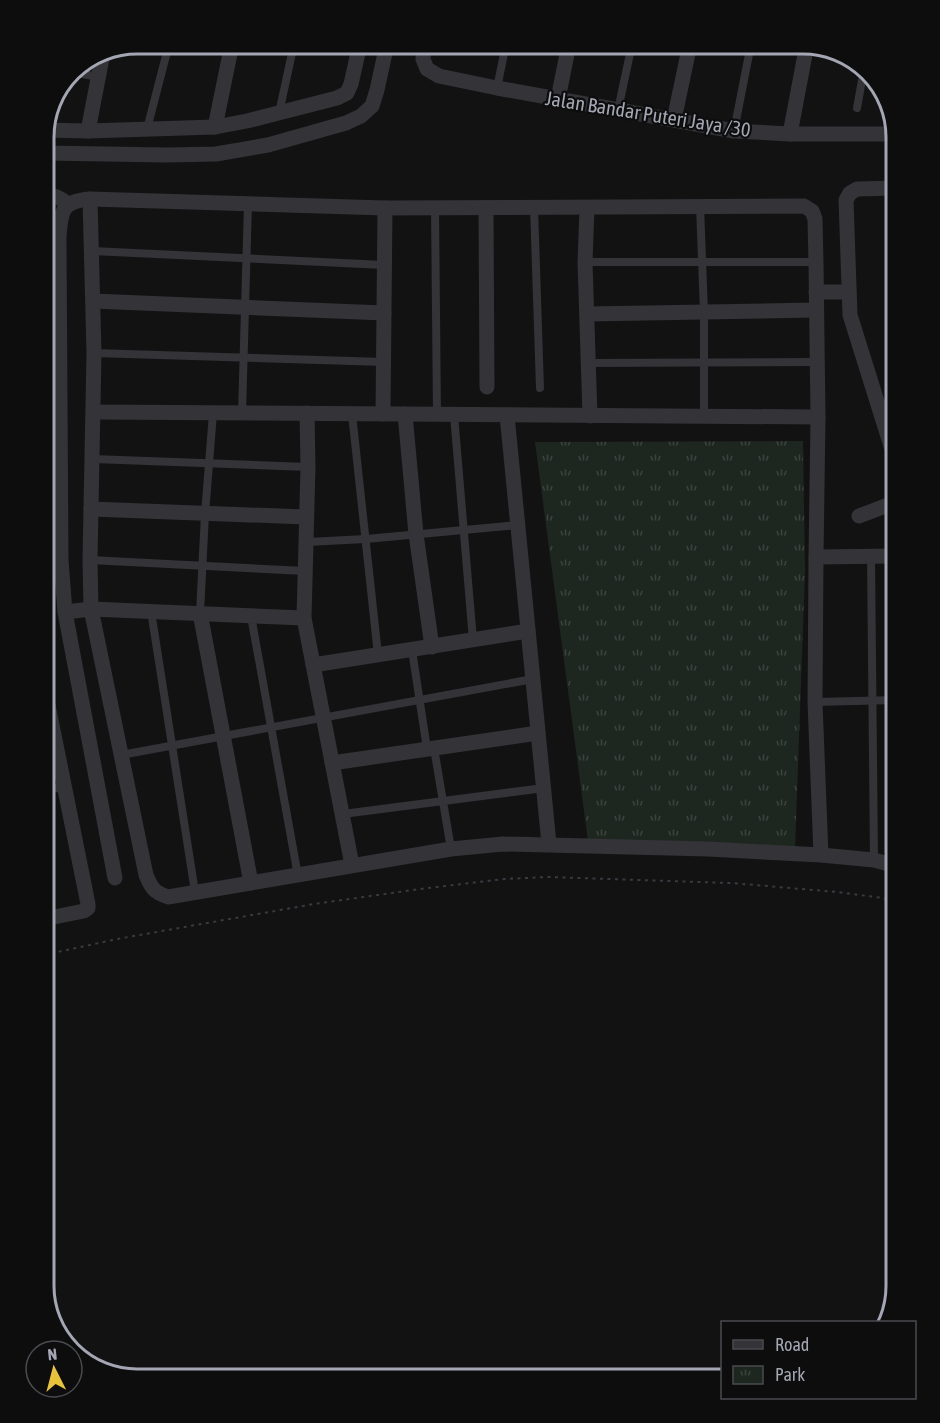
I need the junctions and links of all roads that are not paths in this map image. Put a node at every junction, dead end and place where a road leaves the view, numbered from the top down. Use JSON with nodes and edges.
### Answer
{"nodes":[{"id":1,"x":166,"y":54,"type":"edge"},
{"id":2,"x":230,"y":54,"type":"edge"},
{"id":3,"x":292,"y":54,"type":"edge"},
{"id":4,"x":358,"y":54,"type":"edge"},
{"id":5,"x":385,"y":54,"type":"edge"},
{"id":6,"x":423,"y":54,"type":"edge"},
{"id":7,"x":504,"y":54,"type":"edge"},
{"id":8,"x":567,"y":54,"type":"edge"},
{"id":9,"x":630,"y":54,"type":"edge"},
{"id":10,"x":688,"y":54,"type":"edge"},
{"id":11,"x":749,"y":54,"type":"edge"},
{"id":12,"x":805,"y":54,"type":"edge"},
{"id":13,"x":101,"y":62,"type":"edge"},
{"id":14,"x":83,"y":74,"type":"edge"},
{"id":15,"x":99,"y":77,"type":"junction"},
{"id":16,"x":862,"y":79,"type":"edge"},
{"id":17,"x":497,"y":88,"type":"junction"},
{"id":18,"x":558,"y":99,"type":"junction"},
{"id":19,"x":857,"y":108,"type":"dead end"},
{"id":20,"x":618,"y":110,"type":"junction"},
{"id":21,"x":279,"y":113,"type":"junction"},
{"id":22,"x":674,"y":120,"type":"junction"},
{"id":23,"x":215,"y":127,"type":"junction"},
{"id":24,"x":54,"y":130,"type":"edge"},
{"id":25,"x":147,"y":130,"type":"junction"},
{"id":26,"x":88,"y":131,"type":"junction"},
{"id":27,"x":734,"y":131,"type":"junction"},
{"id":28,"x":886,"y":134,"type":"edge"},
{"id":29,"x":790,"y":135,"type":"junction"},
{"id":30,"x":54,"y":153,"type":"edge"},
{"id":31,"x":886,"y":188,"type":"edge"},
{"id":32,"x":54,"y":196,"type":"edge"},
{"id":33,"x":90,"y":200,"type":"junction"},
{"id":34,"x":68,"y":204,"type":"junction"},
{"id":35,"x":248,"y":204,"type":"junction"},
{"id":36,"x":486,"y":207,"type":"junction"},
{"id":37,"x":534,"y":207,"type":"junction"},
{"id":38,"x":700,"y":207,"type":"junction"},
{"id":39,"x":385,"y":208,"type":"junction"},
{"id":40,"x":435,"y":208,"type":"junction"},
{"id":41,"x":586,"y":208,"type":"junction"},
{"id":42,"x":92,"y":252,"type":"junction"},
{"id":43,"x":246,"y":258,"type":"junction"},
{"id":44,"x":585,"y":262,"type":"junction"},
{"id":45,"x":702,"y":262,"type":"junction"},
{"id":46,"x":816,"y":262,"type":"junction"},
{"id":47,"x":384,"y":265,"type":"junction"},
{"id":48,"x":816,"y":292,"type":"junction"},
{"id":49,"x":849,"y":292,"type":"junction"},
{"id":50,"x":93,"y":301,"type":"junction"},
{"id":51,"x":245,"y":308,"type":"junction"},
{"id":52,"x":816,"y":310,"type":"junction"},
{"id":53,"x":705,"y":312,"type":"junction"},
{"id":54,"x":384,"y":313,"type":"junction"},
{"id":55,"x":587,"y":314,"type":"junction"},
{"id":56,"x":94,"y":353,"type":"junction"},
{"id":57,"x":243,"y":358,"type":"junction"},
{"id":58,"x":384,"y":362,"type":"junction"},
{"id":59,"x":817,"y":362,"type":"junction"},
{"id":60,"x":588,"y":363,"type":"junction"},
{"id":61,"x":704,"y":363,"type":"junction"},
{"id":62,"x":487,"y":387,"type":"dead end"},
{"id":63,"x":540,"y":388,"type":"dead end"},
{"id":64,"x":94,"y":412,"type":"junction"},
{"id":65,"x":213,"y":413,"type":"junction"},
{"id":66,"x":242,"y":413,"type":"junction"},
{"id":67,"x":307,"y":413,"type":"junction"},
{"id":68,"x":352,"y":414,"type":"junction"},
{"id":69,"x":383,"y":414,"type":"junction"},
{"id":70,"x":405,"y":414,"type":"junction"},
{"id":71,"x":437,"y":415,"type":"junction"},
{"id":72,"x":454,"y":415,"type":"junction"},
{"id":73,"x":507,"y":415,"type":"junction"},
{"id":74,"x":590,"y":416,"type":"junction"},
{"id":75,"x":704,"y":417,"type":"junction"},
{"id":76,"x":818,"y":417,"type":"junction"},
{"id":77,"x":886,"y":429,"type":"edge"},
{"id":78,"x":93,"y":459,"type":"junction"},
{"id":79,"x":210,"y":463,"type":"junction"},
{"id":80,"x":308,"y":467,"type":"junction"},
{"id":81,"x":886,"y":506,"type":"edge"},
{"id":82,"x":91,"y":509,"type":"junction"},
{"id":83,"x":206,"y":514,"type":"junction"},
{"id":84,"x":859,"y":516,"type":"dead end"},
{"id":85,"x":306,"y":517,"type":"junction"},
{"id":86,"x":518,"y":525,"type":"junction"},
{"id":87,"x":54,"y":528,"type":"edge"},
{"id":88,"x":60,"y":528,"type":"junction"},
{"id":89,"x":464,"y":529,"type":"junction"},
{"id":90,"x":416,"y":534,"type":"junction"},
{"id":91,"x":366,"y":539,"type":"junction"},
{"id":92,"x":307,"y":542,"type":"junction"},
{"id":93,"x":871,"y":556,"type":"junction"},
{"id":94,"x":886,"y":556,"type":"edge"},
{"id":95,"x":816,"y":557,"type":"junction"},
{"id":96,"x":90,"y":560,"type":"junction"},
{"id":97,"x":203,"y":567,"type":"junction"},
{"id":98,"x":305,"y":571,"type":"junction"},
{"id":99,"x":91,"y":609,"type":"junction"},
{"id":100,"x":151,"y":611,"type":"junction"},
{"id":101,"x":65,"y":612,"type":"junction"},
{"id":102,"x":200,"y":613,"type":"junction"},
{"id":103,"x":251,"y":616,"type":"junction"},
{"id":104,"x":304,"y":618,"type":"junction"},
{"id":105,"x":528,"y":631,"type":"junction"},
{"id":106,"x":473,"y":640,"type":"junction"},
{"id":107,"x":432,"y":647,"type":"junction"},
{"id":108,"x":412,"y":650,"type":"junction"},
{"id":109,"x":378,"y":655,"type":"junction"},
{"id":110,"x":313,"y":665,"type":"junction"},
{"id":111,"x":533,"y":679,"type":"junction"},
{"id":112,"x":420,"y":700,"type":"junction"},
{"id":113,"x":886,"y":700,"type":"edge"},
{"id":114,"x":872,"y":701,"type":"junction"},
{"id":115,"x":816,"y":702,"type":"junction"},
{"id":116,"x":324,"y":717,"type":"junction"},
{"id":117,"x":271,"y":727,"type":"junction"},
{"id":118,"x":538,"y":733,"type":"junction"},
{"id":119,"x":54,"y":736,"type":"edge"},
{"id":120,"x":223,"y":736,"type":"junction"},
{"id":121,"x":172,"y":745,"type":"junction"},
{"id":122,"x":430,"y":748,"type":"junction"},
{"id":123,"x":121,"y":755,"type":"junction"},
{"id":124,"x":332,"y":763,"type":"junction"},
{"id":125,"x":64,"y":787,"type":"junction"},
{"id":126,"x":54,"y":788,"type":"edge"},
{"id":127,"x":543,"y":788,"type":"junction"},
{"id":128,"x":443,"y":801,"type":"junction"},
{"id":129,"x":343,"y":814,"type":"junction"},
{"id":130,"x":549,"y":844,"type":"junction"},
{"id":131,"x":451,"y":849,"type":"junction"},
{"id":132,"x":821,"y":855,"type":"junction"},
{"id":133,"x":874,"y":860,"type":"junction"},
{"id":134,"x":886,"y":863,"type":"edge"},
{"id":135,"x":352,"y":865,"type":"junction"},
{"id":136,"x":298,"y":876,"type":"junction"},
{"id":137,"x":116,"y":878,"type":"dead end"},
{"id":138,"x":251,"y":883,"type":"junction"},
{"id":139,"x":195,"y":892,"type":"junction"},
{"id":140,"x":54,"y":917,"type":"edge"}],
"edges":[{"from":1,"to":25,"type":"lane"},
{"from":2,"to":23,"type":"street"},
{"from":3,"to":21,"type":"lane"},
{"from":4,"to":21,"type":"street"},
{"from":5,"to":30,"type":"street"},
{"from":6,"to":17,"type":"street","name":"Jalan Bandar Puteri Jaya /30"},
{"from":7,"to":17,"type":"lane"},
{"from":8,"to":18,"type":"street"},
{"from":9,"to":20,"type":"lane"},
{"from":10,"to":22,"type":"street"},
{"from":11,"to":27,"type":"lane"},
{"from":12,"to":29,"type":"street"},
{"from":13,"to":15,"type":"street"},
{"from":14,"to":15,"type":"lane"},
{"from":15,"to":26,"type":"street"},
{"from":16,"to":19,"type":"lane"},
{"from":17,"to":18,"type":"street","name":"Jalan Bandar Puteri Jaya /30"},
{"from":18,"to":20,"type":"street","name":"Jalan Bandar Puteri Jaya /30"},
{"from":20,"to":22,"type":"street","name":"Jalan Bandar Puteri Jaya /30"},
{"from":21,"to":23,"type":"street"},
{"from":22,"to":27,"type":"street","name":"Jalan Bandar Puteri Jaya /30"},
{"from":23,"to":25,"type":"street"},
{"from":24,"to":26,"type":"street"},
{"from":25,"to":26,"type":"street"},
{"from":27,"to":29,"type":"street","name":"Jalan Bandar Puteri Jaya /30"},
{"from":28,"to":29,"type":"street","name":"Jalan Bandar Puteri Jaya /30"},
{"from":31,"to":49,"type":"street"},
{"from":32,"to":34,"type":"street"},
{"from":33,"to":34,"type":"street"},
{"from":33,"to":35,"type":"street"},
{"from":33,"to":42,"type":"street"},
{"from":34,"to":88,"type":"street"},
{"from":35,"to":39,"type":"street"},
{"from":35,"to":43,"type":"lane"},
{"from":36,"to":37,"type":"street"},
{"from":36,"to":40,"type":"street"},
{"from":36,"to":62,"type":"street"},
{"from":37,"to":41,"type":"street"},
{"from":37,"to":63,"type":"lane"},
{"from":38,"to":41,"type":"street"},
{"from":38,"to":45,"type":"lane"},
{"from":38,"to":46,"type":"street"},
{"from":39,"to":40,"type":"street"},
{"from":39,"to":47,"type":"street"},
{"from":40,"to":71,"type":"lane"},
{"from":41,"to":44,"type":"street"},
{"from":42,"to":43,"type":"lane"},
{"from":42,"to":50,"type":"street"},
{"from":43,"to":47,"type":"lane"},
{"from":43,"to":51,"type":"lane"},
{"from":44,"to":45,"type":"lane"},
{"from":44,"to":55,"type":"street"},
{"from":45,"to":46,"type":"lane"},
{"from":45,"to":53,"type":"lane"},
{"from":46,"to":48,"type":"street"},
{"from":47,"to":54,"type":"street"},
{"from":48,"to":49,"type":"street"},
{"from":48,"to":52,"type":"street"},
{"from":49,"to":77,"type":"street"},
{"from":50,"to":51,"type":"street"},
{"from":50,"to":56,"type":"street"},
{"from":51,"to":54,"type":"street"},
{"from":51,"to":57,"type":"lane"},
{"from":52,"to":53,"type":"street"},
{"from":52,"to":59,"type":"street"},
{"from":53,"to":55,"type":"street"},
{"from":53,"to":61,"type":"lane"},
{"from":54,"to":58,"type":"street"},
{"from":55,"to":60,"type":"street"},
{"from":56,"to":57,"type":"lane"},
{"from":56,"to":64,"type":"street"},
{"from":57,"to":58,"type":"lane"},
{"from":57,"to":66,"type":"lane"},
{"from":58,"to":69,"type":"street"},
{"from":59,"to":61,"type":"lane"},
{"from":59,"to":76,"type":"street"},
{"from":60,"to":61,"type":"lane"},
{"from":60,"to":74,"type":"street"},
{"from":61,"to":75,"type":"lane"},
{"from":64,"to":65,"type":"street"},
{"from":64,"to":78,"type":"street"},
{"from":65,"to":66,"type":"street"},
{"from":65,"to":79,"type":"lane"},
{"from":66,"to":67,"type":"street"},
{"from":67,"to":68,"type":"street"},
{"from":67,"to":80,"type":"street"},
{"from":68,"to":69,"type":"street"},
{"from":68,"to":91,"type":"lane"},
{"from":69,"to":70,"type":"street"},
{"from":70,"to":71,"type":"street"},
{"from":70,"to":90,"type":"street"},
{"from":71,"to":72,"type":"street"},
{"from":72,"to":73,"type":"street"},
{"from":72,"to":89,"type":"lane"},
{"from":73,"to":74,"type":"street"},
{"from":73,"to":86,"type":"street"},
{"from":74,"to":75,"type":"street"},
{"from":75,"to":76,"type":"street"},
{"from":76,"to":95,"type":"street"},
{"from":78,"to":79,"type":"lane"},
{"from":78,"to":82,"type":"street"},
{"from":79,"to":80,"type":"lane"},
{"from":79,"to":83,"type":"lane"},
{"from":80,"to":85,"type":"street"},
{"from":81,"to":84,"type":"street"},
{"from":82,"to":83,"type":"street"},
{"from":82,"to":96,"type":"street"},
{"from":83,"to":85,"type":"street"},
{"from":83,"to":97,"type":"lane"},
{"from":85,"to":92,"type":"street"},
{"from":86,"to":89,"type":"lane"},
{"from":86,"to":105,"type":"street"},
{"from":87,"to":88,"type":"street"},
{"from":88,"to":101,"type":"street"},
{"from":89,"to":90,"type":"lane"},
{"from":89,"to":106,"type":"lane"},
{"from":90,"to":91,"type":"lane"},
{"from":90,"to":107,"type":"street"},
{"from":91,"to":92,"type":"lane"},
{"from":91,"to":109,"type":"lane"},
{"from":92,"to":98,"type":"street"},
{"from":93,"to":94,"type":"street"},
{"from":93,"to":95,"type":"street"},
{"from":93,"to":114,"type":"lane"},
{"from":95,"to":115,"type":"street"},
{"from":96,"to":97,"type":"lane"},
{"from":96,"to":99,"type":"street"},
{"from":97,"to":98,"type":"lane"},
{"from":97,"to":102,"type":"lane"},
{"from":98,"to":104,"type":"street"},
{"from":99,"to":100,"type":"street"},
{"from":99,"to":101,"type":"street"},
{"from":99,"to":123,"type":"street"},
{"from":100,"to":102,"type":"street"},
{"from":100,"to":121,"type":"lane"},
{"from":101,"to":137,"type":"street"},
{"from":102,"to":103,"type":"street"},
{"from":102,"to":120,"type":"street"},
{"from":103,"to":104,"type":"street"},
{"from":103,"to":117,"type":"lane"},
{"from":104,"to":110,"type":"street"},
{"from":105,"to":106,"type":"street"},
{"from":105,"to":111,"type":"street"},
{"from":106,"to":107,"type":"street"},
{"from":107,"to":108,"type":"street"},
{"from":108,"to":109,"type":"street"},
{"from":108,"to":112,"type":"lane"},
{"from":109,"to":110,"type":"street"},
{"from":110,"to":116,"type":"street"},
{"from":111,"to":112,"type":"lane"},
{"from":111,"to":118,"type":"street"},
{"from":112,"to":116,"type":"lane"},
{"from":112,"to":122,"type":"lane"},
{"from":113,"to":114,"type":"lane"},
{"from":114,"to":115,"type":"lane"},
{"from":114,"to":133,"type":"lane"},
{"from":115,"to":132,"type":"street"},
{"from":116,"to":117,"type":"lane"},
{"from":116,"to":124,"type":"street"},
{"from":117,"to":120,"type":"lane"},
{"from":117,"to":136,"type":"lane"},
{"from":118,"to":122,"type":"street"},
{"from":118,"to":127,"type":"street"},
{"from":119,"to":125,"type":"street"},
{"from":120,"to":121,"type":"lane"},
{"from":120,"to":138,"type":"street"},
{"from":121,"to":123,"type":"lane"},
{"from":121,"to":139,"type":"lane"},
{"from":122,"to":124,"type":"street"},
{"from":122,"to":128,"type":"lane"},
{"from":123,"to":139,"type":"street"},
{"from":124,"to":129,"type":"street"},
{"from":125,"to":126,"type":"lane"},
{"from":125,"to":140,"type":"street"},
{"from":127,"to":128,"type":"lane"},
{"from":127,"to":130,"type":"street"},
{"from":128,"to":129,"type":"lane"},
{"from":128,"to":131,"type":"lane"},
{"from":129,"to":135,"type":"street"},
{"from":130,"to":131,"type":"street"},
{"from":130,"to":132,"type":"street"},
{"from":131,"to":135,"type":"street"},
{"from":132,"to":133,"type":"street"},
{"from":133,"to":134,"type":"street"},
{"from":135,"to":136,"type":"street"},
{"from":136,"to":138,"type":"street"},
{"from":138,"to":139,"type":"street"}]}
